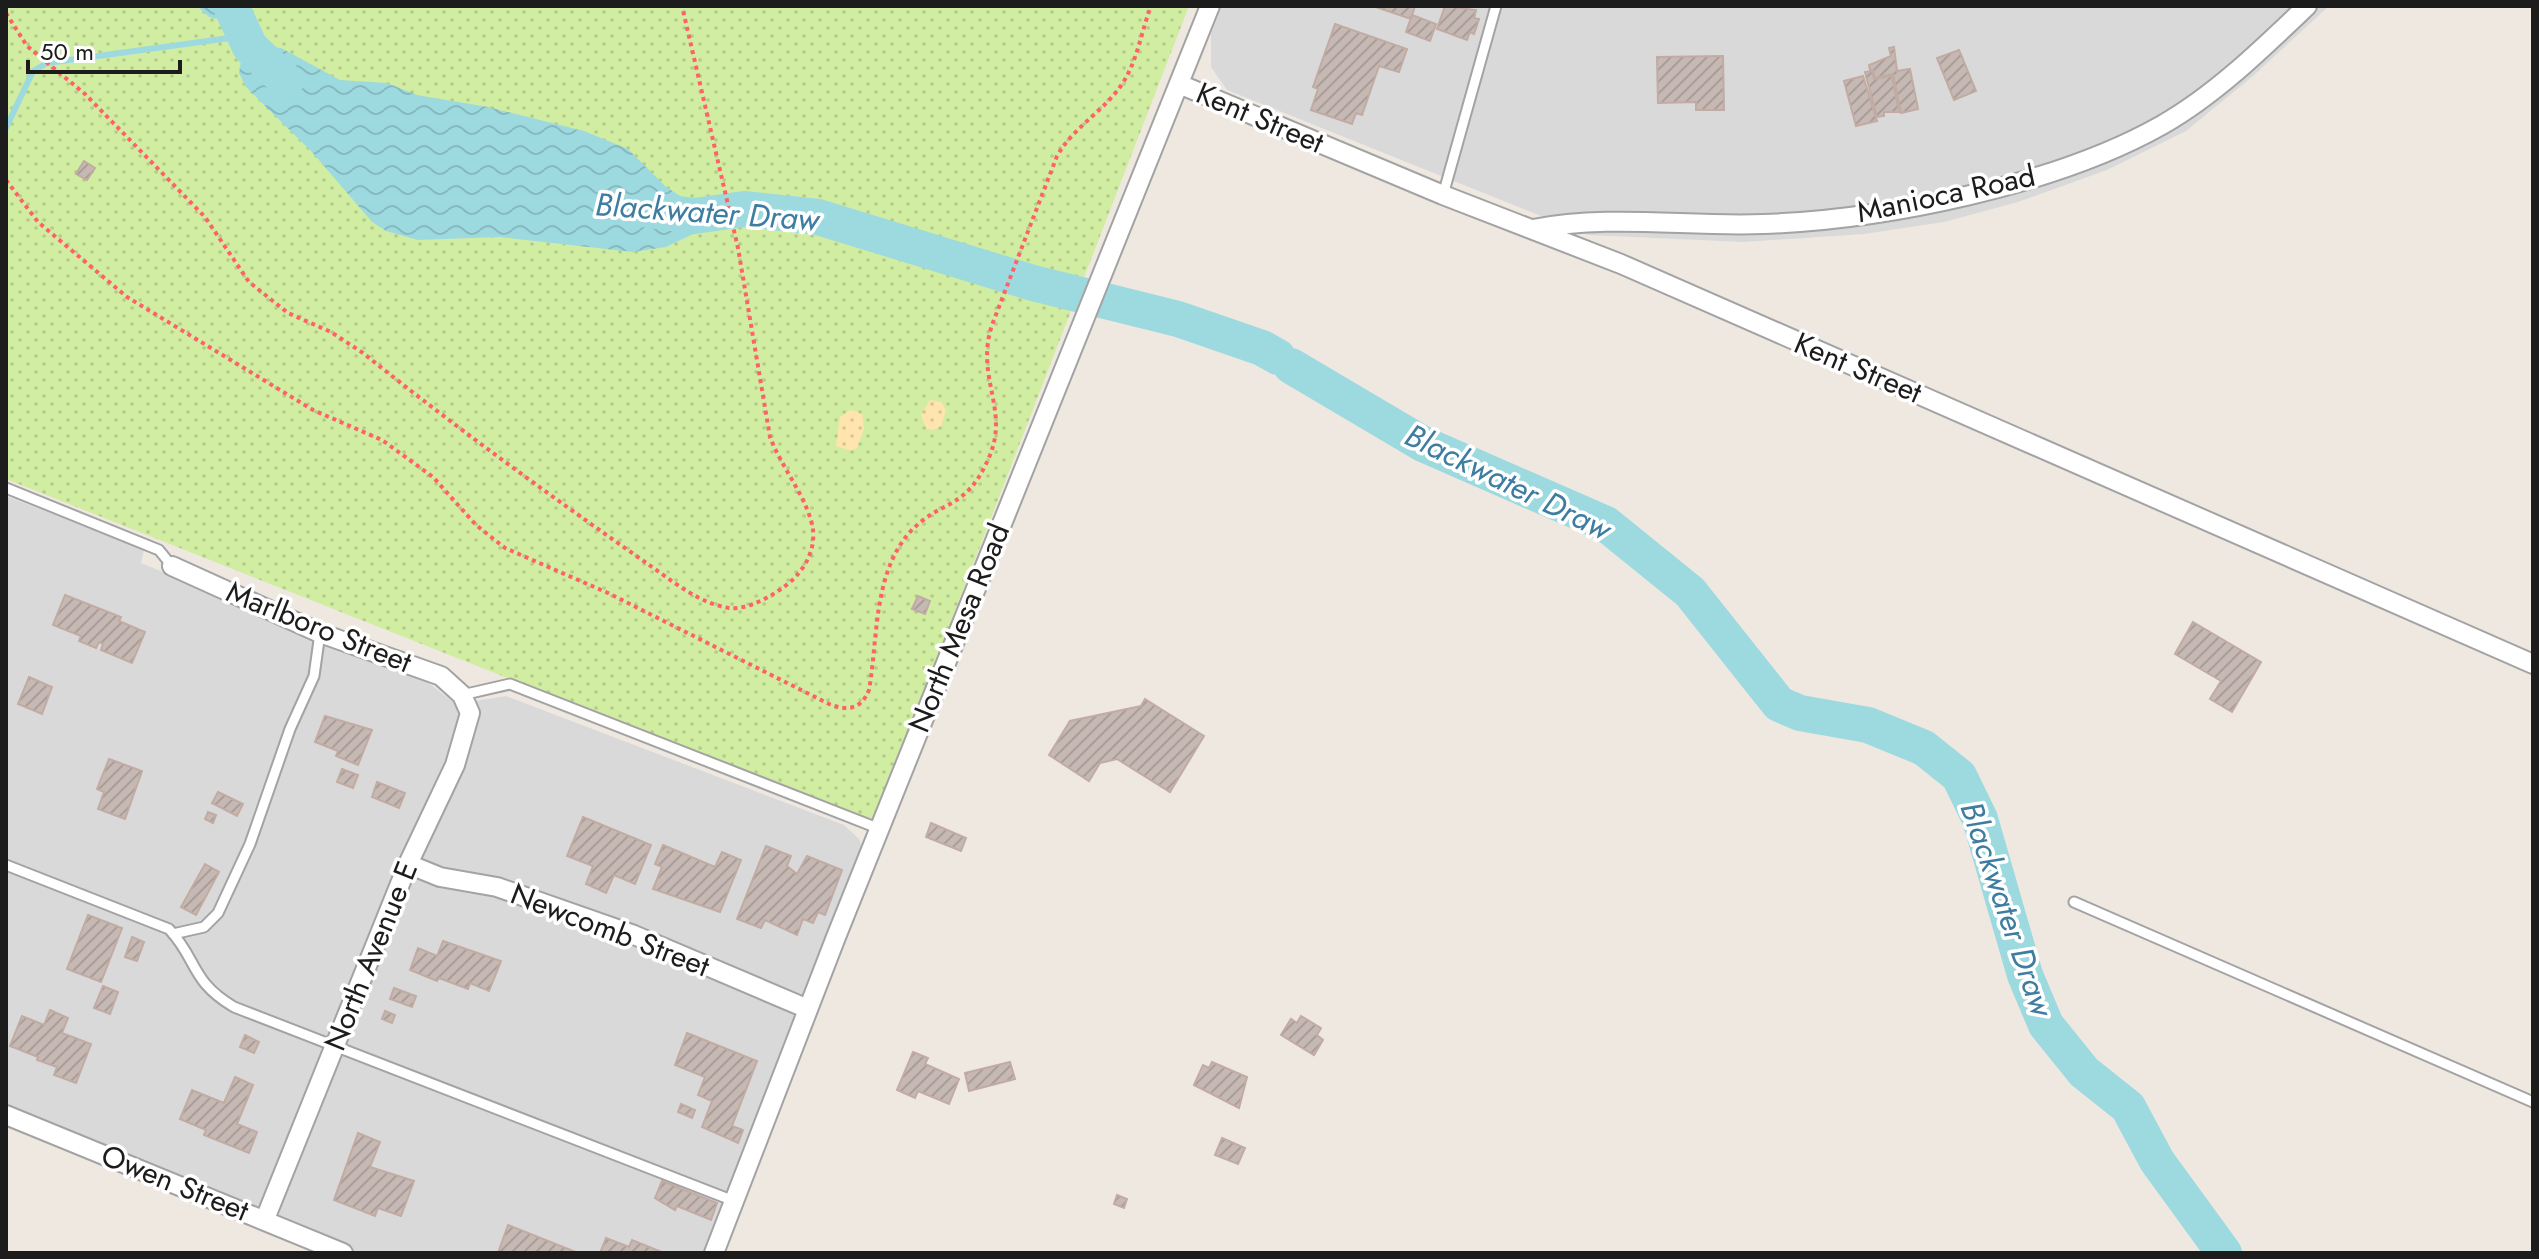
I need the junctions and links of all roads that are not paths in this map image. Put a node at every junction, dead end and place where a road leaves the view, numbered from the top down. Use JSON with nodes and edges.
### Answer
{"nodes":[{"id":1,"x":1210,"y":6,"type":"edge"},
{"id":2,"x":1496,"y":6,"type":"edge"},
{"id":3,"x":2307,"y":6,"type":"edge"},
{"id":4,"x":1179,"y":84,"type":"junction"},
{"id":5,"x":1443,"y":195,"type":"junction"},
{"id":6,"x":1533,"y":229,"type":"junction"},
{"id":7,"x":6,"y":488,"type":"edge"},
{"id":8,"x":172,"y":566,"type":"joint"},
{"id":9,"x":320,"y":633,"type":"junction"},
{"id":10,"x":2533,"y":664,"type":"edge"},
{"id":11,"x":462,"y":695,"type":"junction"},
{"id":12,"x":880,"y":829,"type":"junction"},
{"id":13,"x":408,"y":864,"type":"junction"},
{"id":14,"x":6,"y":865,"type":"edge"},
{"id":15,"x":2074,"y":902,"type":"dead end"},
{"id":16,"x":173,"y":934,"type":"junction"},
{"id":17,"x":808,"y":1009,"type":"junction"},
{"id":18,"x":335,"y":1046,"type":"junction"},
{"id":19,"x":2533,"y":1102,"type":"edge"},
{"id":20,"x":6,"y":1115,"type":"edge"},
{"id":21,"x":734,"y":1201,"type":"junction"},
{"id":22,"x":265,"y":1219,"type":"junction"},
{"id":23,"x":343,"y":1253,"type":"edge"},
{"id":24,"x":714,"y":1253,"type":"edge"}],
"edges":[{"from":1,"to":4,"type":"street","name":"North Mesa Road"},
{"from":2,"to":5,"type":"lane"},
{"from":3,"to":6,"type":"street","name":"Manioca Road"},
{"from":4,"to":5,"type":"street","name":"Kent Street"},
{"from":4,"to":12,"type":"street","name":"North Mesa Road"},
{"from":5,"to":6,"type":"street","name":"Kent Street"},
{"from":6,"to":10,"type":"street","name":"Kent Street"},
{"from":7,"to":8,"type":"lane"},
{"from":8,"to":9,"type":"street","name":"Marlboro Street"},
{"from":9,"to":11,"type":"street","name":"Marlboro Street"},
{"from":9,"to":16,"type":"lane"},
{"from":11,"to":12,"type":"lane"},
{"from":11,"to":13,"type":"street","name":"North Avenue E"},
{"from":12,"to":17,"type":"street","name":"North Mesa Road"},
{"from":13,"to":17,"type":"street","name":"Newcomb Street"},
{"from":13,"to":18,"type":"street","name":"North Avenue E"},
{"from":14,"to":16,"type":"lane"},
{"from":15,"to":19,"type":"lane"},
{"from":16,"to":18,"type":"lane"},
{"from":17,"to":21,"type":"street","name":"North Mesa Road"},
{"from":18,"to":21,"type":"lane"},
{"from":18,"to":22,"type":"street","name":"North Avenue E"},
{"from":20,"to":22,"type":"street","name":"Owen Street"},
{"from":21,"to":24,"type":"street","name":"North Mesa Road"},
{"from":22,"to":23,"type":"street","name":"Owen Street"}]}
